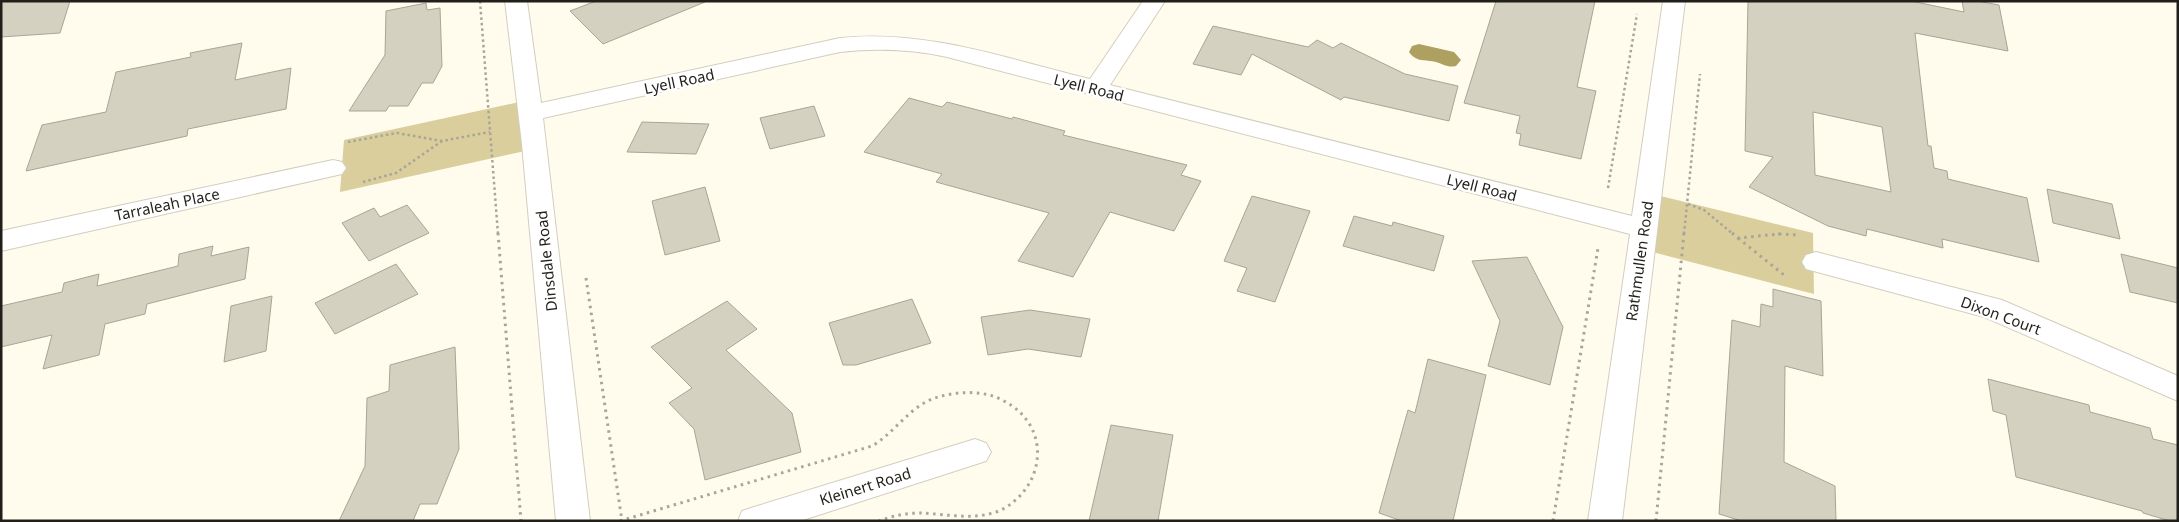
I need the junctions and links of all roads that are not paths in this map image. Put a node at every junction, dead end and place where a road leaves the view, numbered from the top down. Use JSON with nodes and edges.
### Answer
{"nodes":[{"id":1,"x":516,"y":1,"type":"edge"},
{"id":2,"x":1154,"y":1,"type":"edge"},
{"id":3,"x":1674,"y":1,"type":"edge"},
{"id":4,"x":1096,"y":88,"type":"junction"},
{"id":5,"x":530,"y":113,"type":"junction"},
{"id":6,"x":333,"y":168,"type":"dead end"},
{"id":7,"x":1644,"y":228,"type":"junction"},
{"id":8,"x":1,"y":241,"type":"edge"},
{"id":9,"x":1816,"y":262,"type":"dead end"},
{"id":10,"x":2178,"y":389,"type":"edge"},
{"id":11,"x":975,"y":452,"type":"dead end"},
{"id":12,"x":573,"y":521,"type":"edge"},
{"id":13,"x":754,"y":521,"type":"edge"},
{"id":14,"x":1605,"y":521,"type":"edge"}],
"edges":[{"from":1,"to":5,"type":"street","name":"Dinsdale Road"},
{"from":2,"to":4,"type":"street"},
{"from":3,"to":7,"type":"street","name":"Rathmullen Road"},
{"from":4,"to":5,"type":"street","name":"Lyell Road"},
{"from":4,"to":7,"type":"street","name":"Lyell Road"},
{"from":5,"to":12,"type":"street","name":"Dinsdale Road"},
{"from":6,"to":8,"type":"street","name":"Tarraleah Place"},
{"from":7,"to":14,"type":"street","name":"Rathmullen Road"},
{"from":9,"to":10,"type":"street","name":"Dixon Court"},
{"from":11,"to":13,"type":"street","name":"Kleinert Road"}]}
